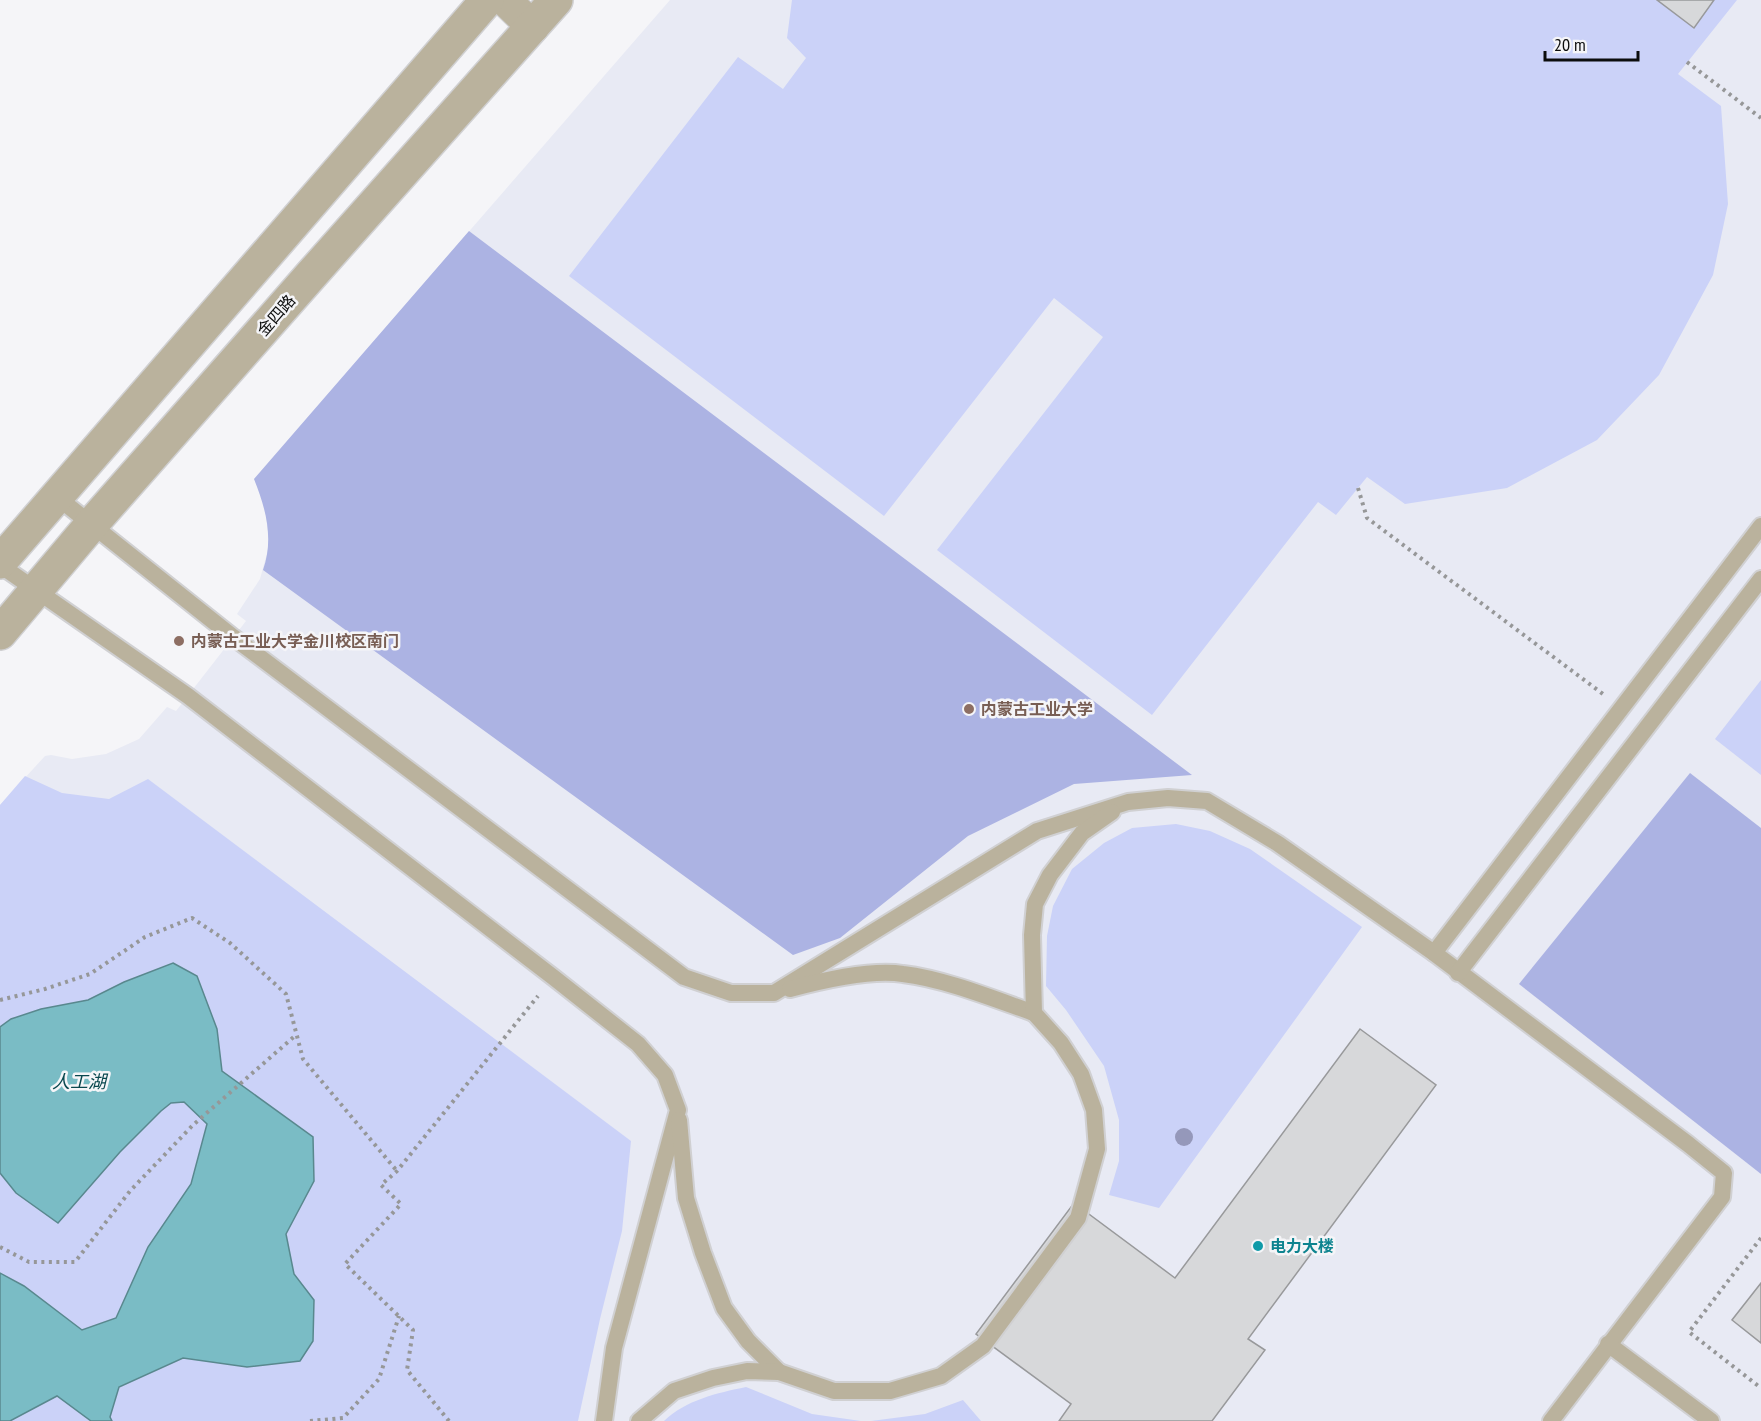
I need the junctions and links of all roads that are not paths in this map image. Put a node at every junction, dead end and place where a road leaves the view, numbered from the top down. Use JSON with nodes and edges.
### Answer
{"nodes":[{"id":1,"x":486,"y":0,"type":"edge"},
{"id":2,"x":505,"y":0,"type":"edge"},
{"id":3,"x":556,"y":0,"type":"edge"},
{"id":4,"x":533,"y":27,"type":"junction"},
{"id":5,"x":282,"y":238,"type":"junction"},
{"id":6,"x":312,"y":274,"type":"junction"},
{"id":7,"x":57,"y":497,"type":"junction"},
{"id":8,"x":91,"y":525,"type":"junction"},
{"id":9,"x":1761,"y":526,"type":"edge"},
{"id":10,"x":0,"y":564,"type":"edge"},
{"id":11,"x":1761,"y":579,"type":"edge"},
{"id":12,"x":37,"y":591,"type":"junction"},
{"id":13,"x":0,"y":633,"type":"edge"},
{"id":14,"x":1128,"y":802,"type":"junction"},
{"id":15,"x":1434,"y":953,"type":"junction"},
{"id":16,"x":1458,"y":973,"type":"junction"},
{"id":17,"x":774,"y":993,"type":"junction"},
{"id":18,"x":1034,"y":1013,"type":"junction"},
{"id":19,"x":678,"y":1110,"type":"junction"},
{"id":20,"x":1608,"y":1344,"type":"junction"},
{"id":21,"x":779,"y":1372,"type":"junction"},
{"id":22,"x":604,"y":1421,"type":"edge"},
{"id":23,"x":639,"y":1421,"type":"edge"},
{"id":24,"x":1551,"y":1421,"type":"edge"},
{"id":25,"x":1711,"y":1421,"type":"edge"}],
"edges":[{"from":1,"to":5,"type":"street"},
{"from":2,"to":4,"type":"street"},
{"from":3,"to":4,"type":"street","name":"金四路"},
{"from":4,"to":6,"type":"street","name":"金四路"},
{"from":5,"to":6,"type":"street"},
{"from":5,"to":7,"type":"street"},
{"from":6,"to":8,"type":"street","name":"金四路"},
{"from":7,"to":8,"type":"lane"},
{"from":7,"to":10,"type":"street"},
{"from":8,"to":12,"type":"street","name":"金四路"},
{"from":8,"to":17,"type":"lane"},
{"from":9,"to":15,"type":"lane"},
{"from":10,"to":12,"type":"lane"},
{"from":11,"to":16,"type":"lane"},
{"from":12,"to":13,"type":"street","name":"金四路"},
{"from":12,"to":19,"type":"lane"},
{"from":14,"to":15,"type":"lane"},
{"from":14,"to":17,"type":"lane"},
{"from":14,"to":18,"type":"lane"},
{"from":15,"to":16,"type":"lane"},
{"from":16,"to":20,"type":"lane"},
{"from":17,"to":18,"type":"lane"},
{"from":18,"to":21,"type":"lane"},
{"from":19,"to":21,"type":"lane"},
{"from":19,"to":22,"type":"lane"},
{"from":20,"to":24,"type":"lane"},
{"from":20,"to":25,"type":"lane"},
{"from":21,"to":23,"type":"lane"}]}
